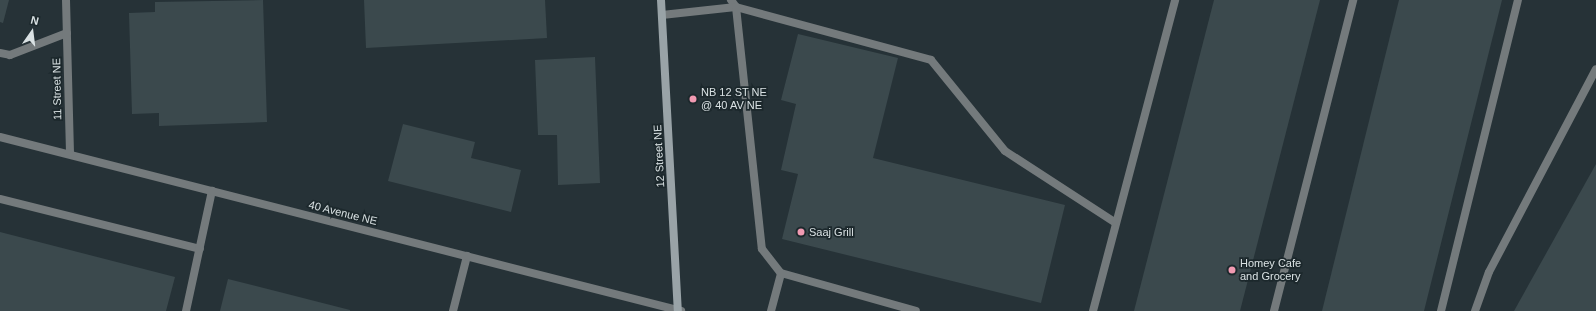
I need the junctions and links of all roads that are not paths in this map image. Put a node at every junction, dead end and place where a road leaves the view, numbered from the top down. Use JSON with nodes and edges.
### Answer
{"nodes":[{"id":1,"x":66,"y":0,"type":"edge"},
{"id":2,"x":661,"y":0,"type":"edge"},
{"id":3,"x":1175,"y":0,"type":"edge"},
{"id":4,"x":1353,"y":0,"type":"edge"},
{"id":5,"x":1518,"y":0,"type":"edge"},
{"id":6,"x":734,"y":3,"type":"edge"},
{"id":7,"x":662,"y":15,"type":"junction"},
{"id":8,"x":67,"y":34,"type":"junction"},
{"id":9,"x":0,"y":53,"type":"edge"},
{"id":10,"x":1596,"y":69,"type":"edge"},
{"id":11,"x":0,"y":137,"type":"edge"},
{"id":12,"x":70,"y":154,"type":"junction"},
{"id":13,"x":212,"y":191,"type":"junction"},
{"id":14,"x":0,"y":199,"type":"edge"},
{"id":15,"x":1116,"y":224,"type":"junction"},
{"id":16,"x":200,"y":249,"type":"junction"},
{"id":17,"x":468,"y":256,"type":"junction"},
{"id":18,"x":781,"y":273,"type":"junction"},
{"id":19,"x":186,"y":311,"type":"edge"},
{"id":20,"x":453,"y":311,"type":"edge"},
{"id":21,"x":679,"y":311,"type":"edge"},
{"id":22,"x":771,"y":311,"type":"edge"},
{"id":23,"x":916,"y":311,"type":"edge"},
{"id":24,"x":1093,"y":311,"type":"edge"},
{"id":25,"x":1274,"y":311,"type":"edge"},
{"id":26,"x":1441,"y":311,"type":"edge"},
{"id":27,"x":1475,"y":311,"type":"edge"}],
"edges":[{"from":1,"to":8,"type":"street","name":"11 Street NE"},
{"from":2,"to":7,"type":"street","name":"12 Street NE"},
{"from":3,"to":15,"type":"street"},
{"from":4,"to":25,"type":"street"},
{"from":5,"to":26,"type":"street"},
{"from":6,"to":7,"type":"street"},
{"from":6,"to":15,"type":"street"},
{"from":6,"to":18,"type":"street"},
{"from":7,"to":21,"type":"street","name":"12 Street NE"},
{"from":8,"to":9,"type":"street"},
{"from":8,"to":12,"type":"street","name":"11 Street NE"},
{"from":10,"to":27,"type":"street"},
{"from":11,"to":12,"type":"street","name":"40 Avenue NE"},
{"from":12,"to":13,"type":"street","name":"40 Avenue NE"},
{"from":13,"to":16,"type":"street"},
{"from":13,"to":17,"type":"street","name":"40 Avenue NE"},
{"from":14,"to":16,"type":"street"},
{"from":15,"to":24,"type":"street"},
{"from":16,"to":19,"type":"street"},
{"from":17,"to":20,"type":"street"},
{"from":17,"to":21,"type":"street","name":"40 Avenue NE"},
{"from":18,"to":22,"type":"street"},
{"from":18,"to":23,"type":"street"}]}
